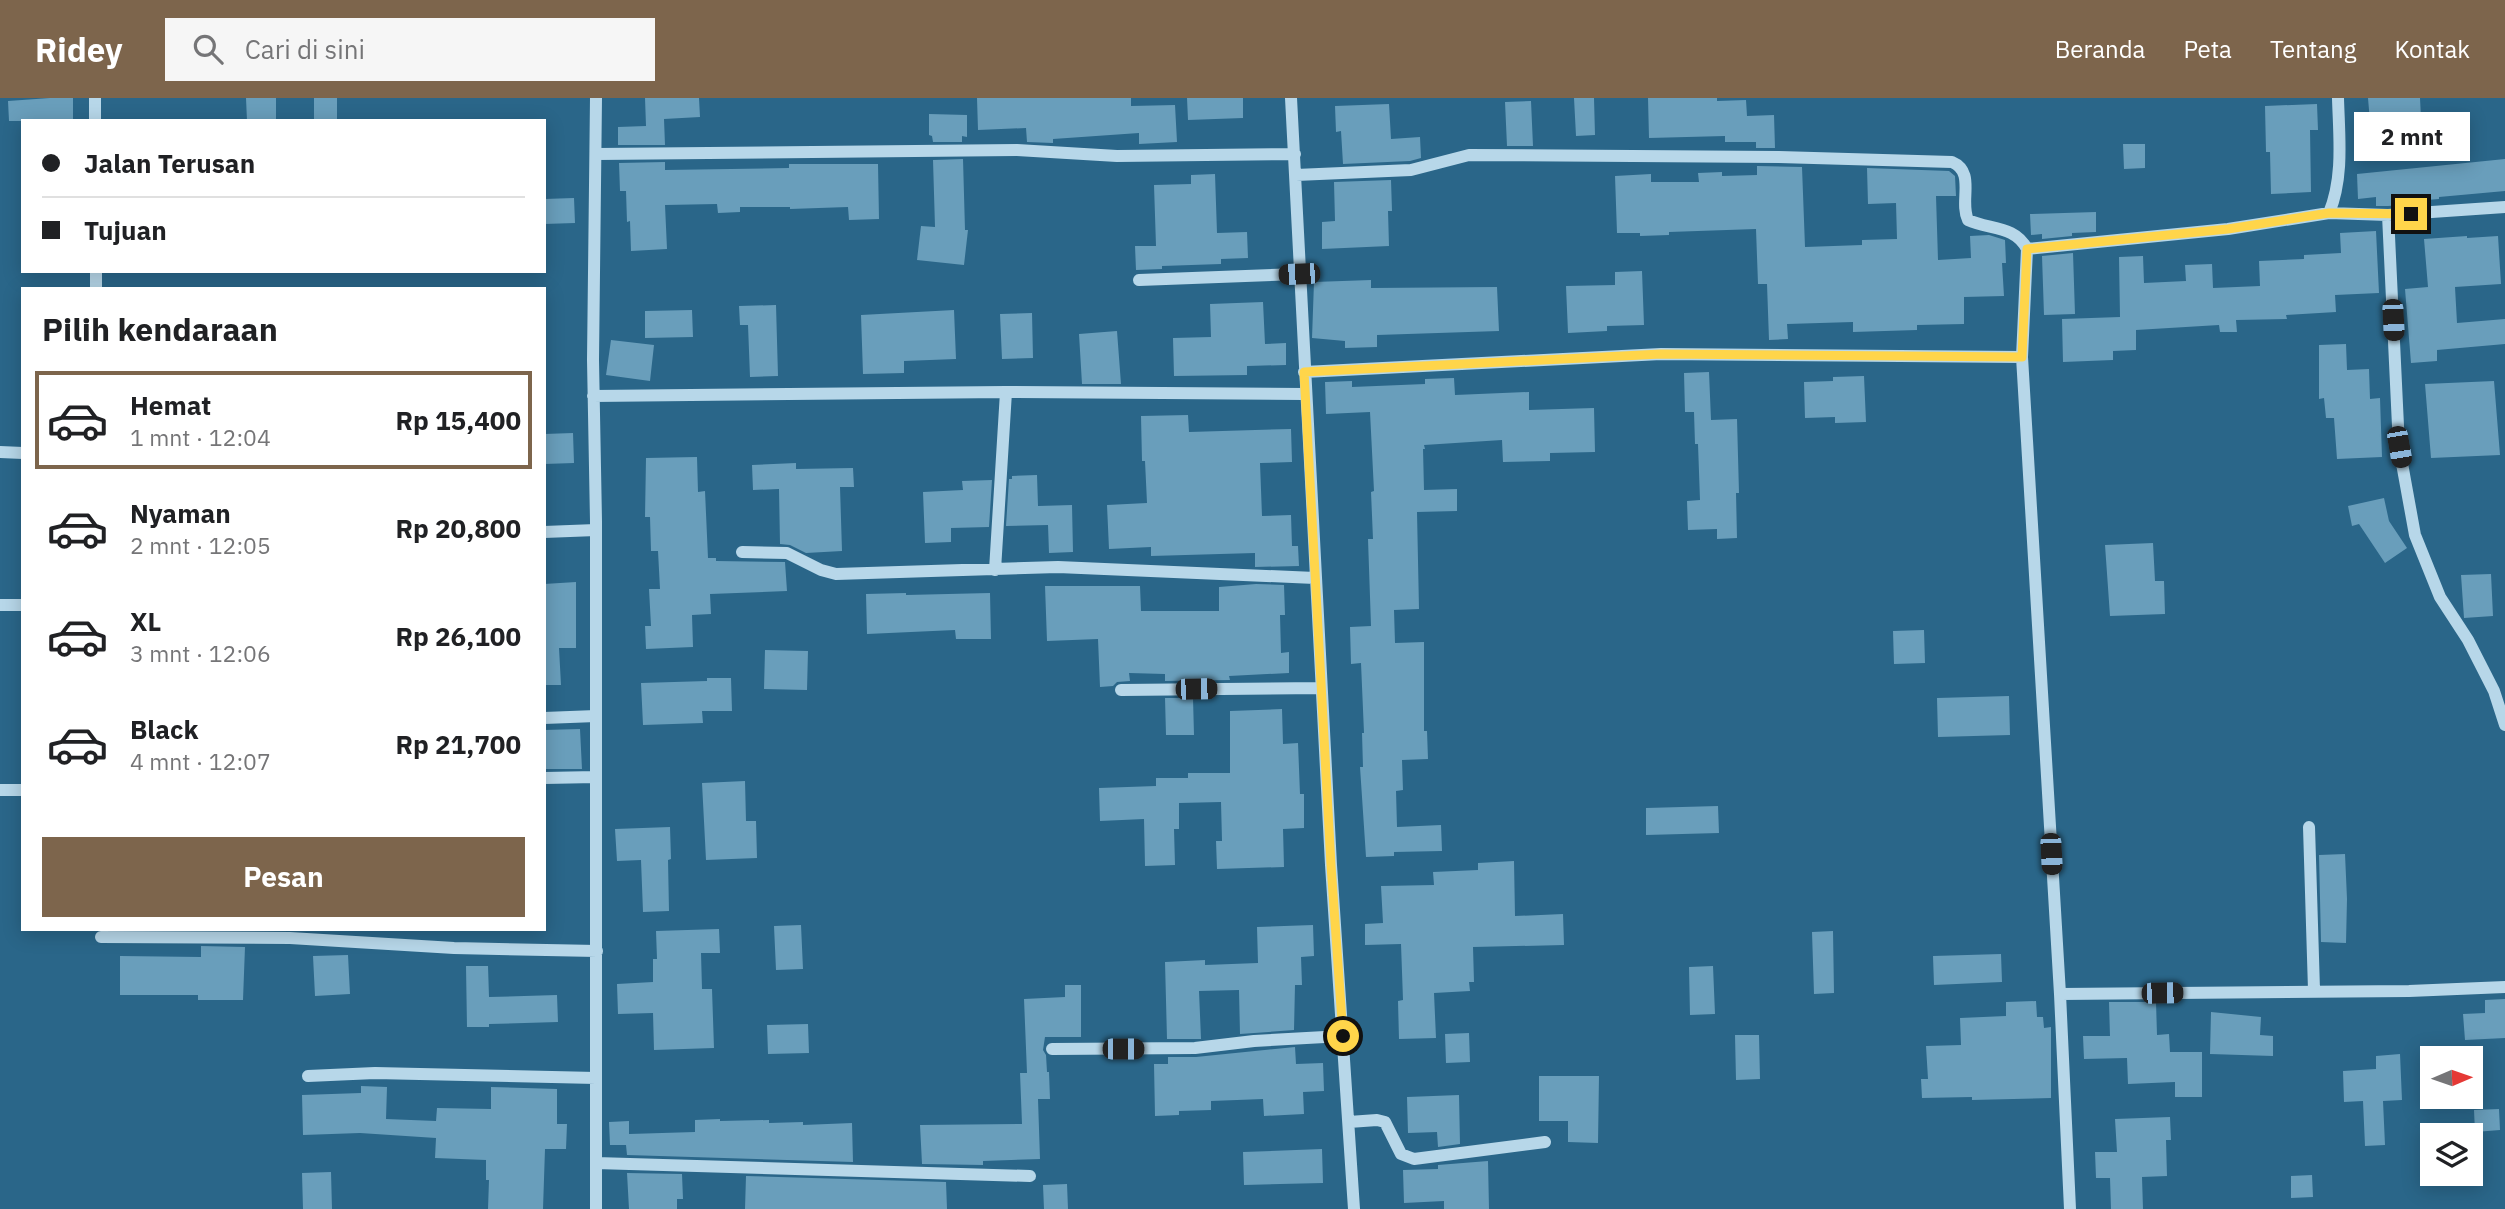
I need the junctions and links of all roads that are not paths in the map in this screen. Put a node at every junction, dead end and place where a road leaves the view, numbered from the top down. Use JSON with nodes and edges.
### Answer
{"nodes":[{"id":1,"x":95,"y":98,"type":"edge"},
{"id":2,"x":596,"y":98,"type":"edge"},
{"id":3,"x":1290,"y":98,"type":"edge"},
{"id":4,"x":2338,"y":98,"type":"edge"},
{"id":5,"x":95,"y":119,"type":"edge"},
{"id":6,"x":1295,"y":154,"type":"junction"},
{"id":7,"x":597,"y":155,"type":"junction"},
{"id":8,"x":1296,"y":175,"type":"junction"},
{"id":9,"x":2505,"y":207,"type":"edge"},
{"id":10,"x":2329,"y":213,"type":"junction"},
{"id":11,"x":2388,"y":215,"type":"junction"},
{"id":12,"x":2027,"y":249,"type":"junction"},
{"id":13,"x":1299,"y":274,"type":"junction"},
{"id":14,"x":1139,"y":280,"type":"dead end"},
{"id":15,"x":2022,"y":357,"type":"junction"},
{"id":16,"x":1304,"y":372,"type":"junction"},
{"id":17,"x":1006,"y":392,"type":"junction"},
{"id":18,"x":1304,"y":394,"type":"junction"},
{"id":19,"x":593,"y":396,"type":"junction"},
{"id":20,"x":0,"y":452,"type":"edge"},
{"id":21,"x":21,"y":453,"type":"edge"},
{"id":22,"x":596,"y":530,"type":"junction"},
{"id":23,"x":546,"y":532,"type":"edge"},
{"id":24,"x":742,"y":552,"type":"dead end"},
{"id":25,"x":995,"y":570,"type":"junction"},
{"id":26,"x":1315,"y":578,"type":"junction"},
{"id":27,"x":0,"y":605,"type":"edge"},
{"id":28,"x":21,"y":605,"type":"edge"},
{"id":29,"x":1321,"y":688,"type":"junction"},
{"id":30,"x":1121,"y":690,"type":"dead end"},
{"id":31,"x":596,"y":716,"type":"junction"},
{"id":32,"x":546,"y":718,"type":"edge"},
{"id":33,"x":2505,"y":725,"type":"edge"},
{"id":34,"x":596,"y":777,"type":"junction"},
{"id":35,"x":546,"y":778,"type":"edge"},
{"id":36,"x":0,"y":790,"type":"edge"},
{"id":37,"x":21,"y":790,"type":"edge"},
{"id":38,"x":2309,"y":827,"type":"dead end"},
{"id":39,"x":101,"y":937,"type":"dead end"},
{"id":40,"x":597,"y":951,"type":"junction"},
{"id":41,"x":2505,"y":987,"type":"edge"},
{"id":42,"x":2314,"y":990,"type":"junction"},
{"id":43,"x":2060,"y":994,"type":"junction"},
{"id":44,"x":1343,"y":1036,"type":"junction"},
{"id":45,"x":1052,"y":1049,"type":"dead end"},
{"id":46,"x":308,"y":1076,"type":"dead end"},
{"id":47,"x":596,"y":1078,"type":"junction"},
{"id":48,"x":1349,"y":1122,"type":"junction"},
{"id":49,"x":1545,"y":1142,"type":"dead end"},
{"id":50,"x":596,"y":1163,"type":"junction"},
{"id":51,"x":1030,"y":1176,"type":"dead end"},
{"id":52,"x":596,"y":1209,"type":"edge"},
{"id":53,"x":1354,"y":1209,"type":"edge"},
{"id":54,"x":2070,"y":1209,"type":"edge"}],
"edges":[{"from":1,"to":5,"type":"street"},
{"from":2,"to":7,"type":"street"},
{"from":3,"to":6,"type":"street"},
{"from":4,"to":10,"type":"street"},
{"from":6,"to":7,"type":"street"},
{"from":6,"to":8,"type":"street"},
{"from":7,"to":19,"type":"street"},
{"from":8,"to":12,"type":"street"},
{"from":8,"to":13,"type":"street"},
{"from":9,"to":11,"type":"street"},
{"from":10,"to":11,"type":"street"},
{"from":10,"to":12,"type":"street"},
{"from":11,"to":33,"type":"street"},
{"from":12,"to":15,"type":"street"},
{"from":13,"to":14,"type":"street"},
{"from":13,"to":16,"type":"street"},
{"from":15,"to":16,"type":"street"},
{"from":15,"to":43,"type":"street"},
{"from":16,"to":18,"type":"street"},
{"from":17,"to":18,"type":"street"},
{"from":17,"to":19,"type":"street"},
{"from":17,"to":25,"type":"street"},
{"from":18,"to":26,"type":"street"},
{"from":19,"to":22,"type":"street"},
{"from":20,"to":21,"type":"street"},
{"from":22,"to":23,"type":"street"},
{"from":22,"to":31,"type":"street"},
{"from":24,"to":25,"type":"street"},
{"from":25,"to":26,"type":"street"},
{"from":26,"to":29,"type":"street"},
{"from":27,"to":28,"type":"street"},
{"from":29,"to":30,"type":"street"},
{"from":29,"to":44,"type":"street"},
{"from":31,"to":32,"type":"street"},
{"from":31,"to":34,"type":"street"},
{"from":34,"to":35,"type":"street"},
{"from":34,"to":40,"type":"street"},
{"from":36,"to":37,"type":"street"},
{"from":38,"to":42,"type":"street"},
{"from":39,"to":40,"type":"street"},
{"from":40,"to":47,"type":"street"},
{"from":41,"to":42,"type":"street"},
{"from":42,"to":43,"type":"street"},
{"from":43,"to":54,"type":"street"},
{"from":44,"to":45,"type":"street"},
{"from":44,"to":48,"type":"street"},
{"from":46,"to":47,"type":"street"},
{"from":47,"to":50,"type":"street"},
{"from":48,"to":49,"type":"street"},
{"from":48,"to":53,"type":"street"},
{"from":50,"to":51,"type":"street"},
{"from":50,"to":52,"type":"street"}]}
